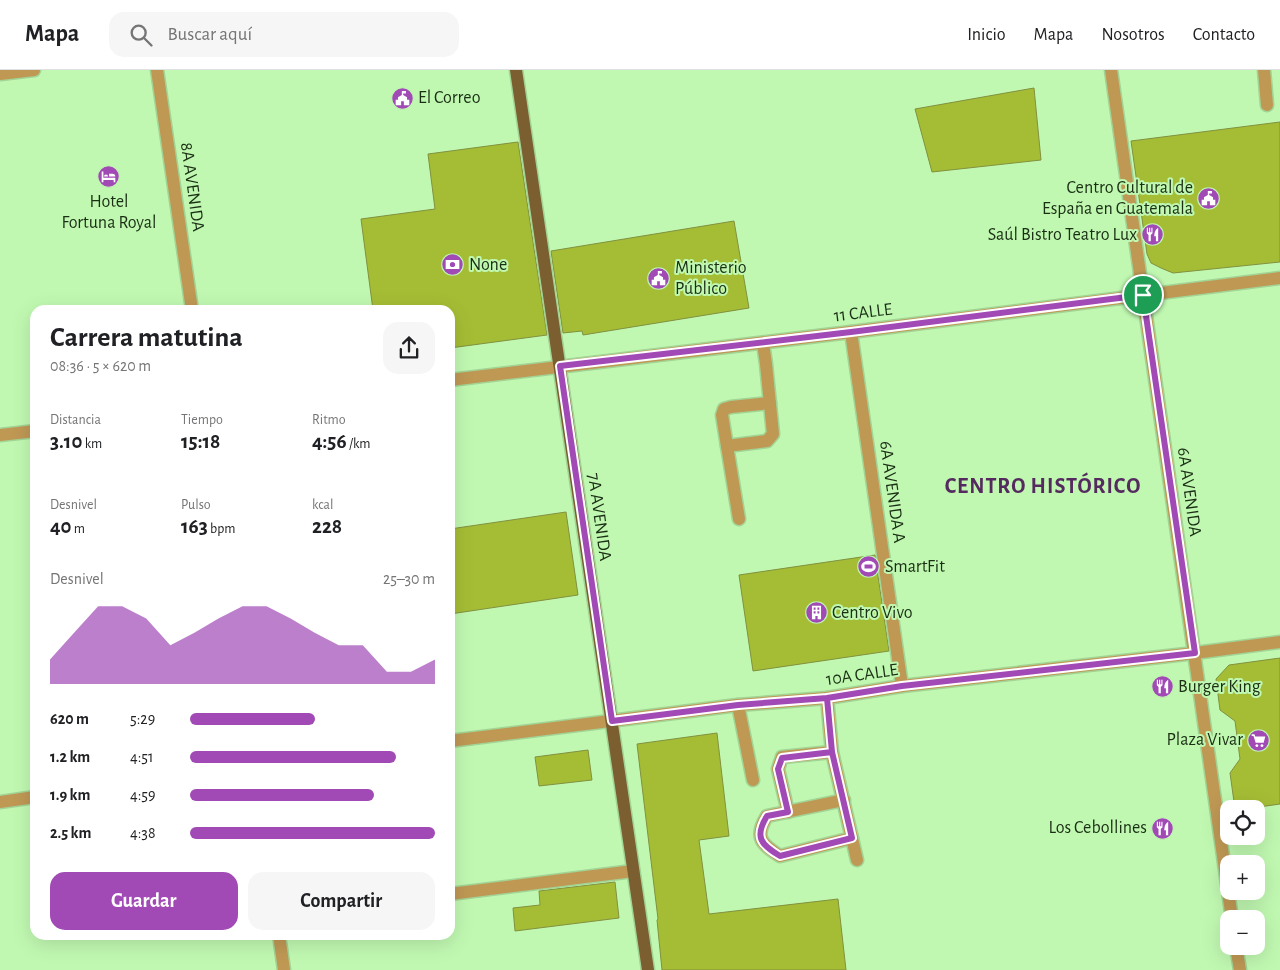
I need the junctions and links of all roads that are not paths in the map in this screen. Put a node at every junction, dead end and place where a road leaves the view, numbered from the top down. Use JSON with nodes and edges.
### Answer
{"nodes":[{"id":1,"x":34,"y":70,"type":"edge"},
{"id":2,"x":157,"y":70,"type":"edge"},
{"id":3,"x":516,"y":70,"type":"edge"},
{"id":4,"x":1111,"y":70,"type":"edge"},
{"id":5,"x":1264,"y":70,"type":"edge"},
{"id":6,"x":0,"y":74,"type":"edge"},
{"id":7,"x":1267,"y":105,"type":"dead end"},
{"id":8,"x":1280,"y":278,"type":"edge"},
{"id":9,"x":1143,"y":295,"type":"junction"},
{"id":10,"x":191,"y":305,"type":"edge"},
{"id":11,"x":851,"y":332,"type":"junction"},
{"id":12,"x":763,"y":343,"type":"junction"},
{"id":13,"x":560,"y":366,"type":"junction"},
{"id":14,"x":455,"y":379,"type":"edge"},
{"id":15,"x":770,"y":403,"type":"junction"},
{"id":16,"x":30,"y":431,"type":"edge"},
{"id":17,"x":0,"y":435,"type":"edge"},
{"id":18,"x":727,"y":446,"type":"junction"},
{"id":19,"x":739,"y":520,"type":"dead end"},
{"id":20,"x":1280,"y":642,"type":"edge"},
{"id":21,"x":1195,"y":653,"type":"junction"},
{"id":22,"x":902,"y":686,"type":"junction"},
{"id":23,"x":827,"y":698,"type":"junction"},
{"id":24,"x":738,"y":705,"type":"junction"},
{"id":25,"x":612,"y":721,"type":"junction"},
{"id":26,"x":455,"y":740,"type":"edge"},
{"id":27,"x":832,"y":752,"type":"junction"},
{"id":28,"x":753,"y":780,"type":"dead end"},
{"id":29,"x":30,"y":798,"type":"edge"},
{"id":30,"x":844,"y":800,"type":"junction"},
{"id":31,"x":0,"y":802,"type":"edge"},
{"id":32,"x":788,"y":812,"type":"junction"},
{"id":33,"x":852,"y":838,"type":"junction"},
{"id":34,"x":857,"y":860,"type":"dead end"},
{"id":35,"x":633,"y":871,"type":"junction"},
{"id":36,"x":455,"y":893,"type":"edge"},
{"id":37,"x":1231,"y":910,"type":"edge"},
{"id":38,"x":280,"y":940,"type":"edge"},
{"id":39,"x":1238,"y":955,"type":"edge"},
{"id":40,"x":284,"y":970,"type":"edge"},
{"id":41,"x":648,"y":970,"type":"edge"},
{"id":42,"x":1240,"y":970,"type":"edge"}],
"edges":[{"from":1,"to":6,"type":"street"},
{"from":2,"to":10,"type":"street","name":"8A AVENIDA"},
{"from":3,"to":13,"type":"main road","name":"7A AVENIDA"},
{"from":4,"to":9,"type":"street","name":"6A AVENIDA"},
{"from":5,"to":7,"type":"street"},
{"from":8,"to":9,"type":"street","name":"11 CALLE"},
{"from":9,"to":11,"type":"street","name":"11 CALLE"},
{"from":9,"to":21,"type":"street","name":"6A AVENIDA"},
{"from":11,"to":12,"type":"street","name":"11 CALLE"},
{"from":11,"to":22,"type":"street","name":"6A AVENIDA A"},
{"from":12,"to":13,"type":"street","name":"11 CALLE"},
{"from":12,"to":15,"type":"street"},
{"from":13,"to":14,"type":"street","name":"11 CALLE"},
{"from":13,"to":25,"type":"main road","name":"7A AVENIDA"},
{"from":15,"to":18,"type":"street"},
{"from":15,"to":18,"type":"street"},
{"from":16,"to":17,"type":"street"},
{"from":18,"to":19,"type":"street"},
{"from":20,"to":21,"type":"street","name":"10A CALLE"},
{"from":21,"to":22,"type":"street","name":"10A CALLE"},
{"from":21,"to":37,"type":"street","name":"6A AVENIDA"},
{"from":22,"to":23,"type":"street","name":"10A CALLE"},
{"from":23,"to":24,"type":"street","name":"10A CALLE"},
{"from":23,"to":27,"type":"street"},
{"from":24,"to":25,"type":"street","name":"10A CALLE"},
{"from":24,"to":28,"type":"street"},
{"from":25,"to":26,"type":"street","name":"10A CALLE"},
{"from":25,"to":35,"type":"main road","name":"7A AVENIDA"},
{"from":27,"to":30,"type":"street"},
{"from":27,"to":32,"type":"street"},
{"from":29,"to":31,"type":"street"},
{"from":30,"to":32,"type":"street"},
{"from":30,"to":33,"type":"street"},
{"from":32,"to":33,"type":"street"},
{"from":33,"to":34,"type":"street"},
{"from":35,"to":36,"type":"street"},
{"from":35,"to":41,"type":"main road","name":"7A AVENIDA"},
{"from":38,"to":40,"type":"street"},
{"from":39,"to":42,"type":"street"}]}
